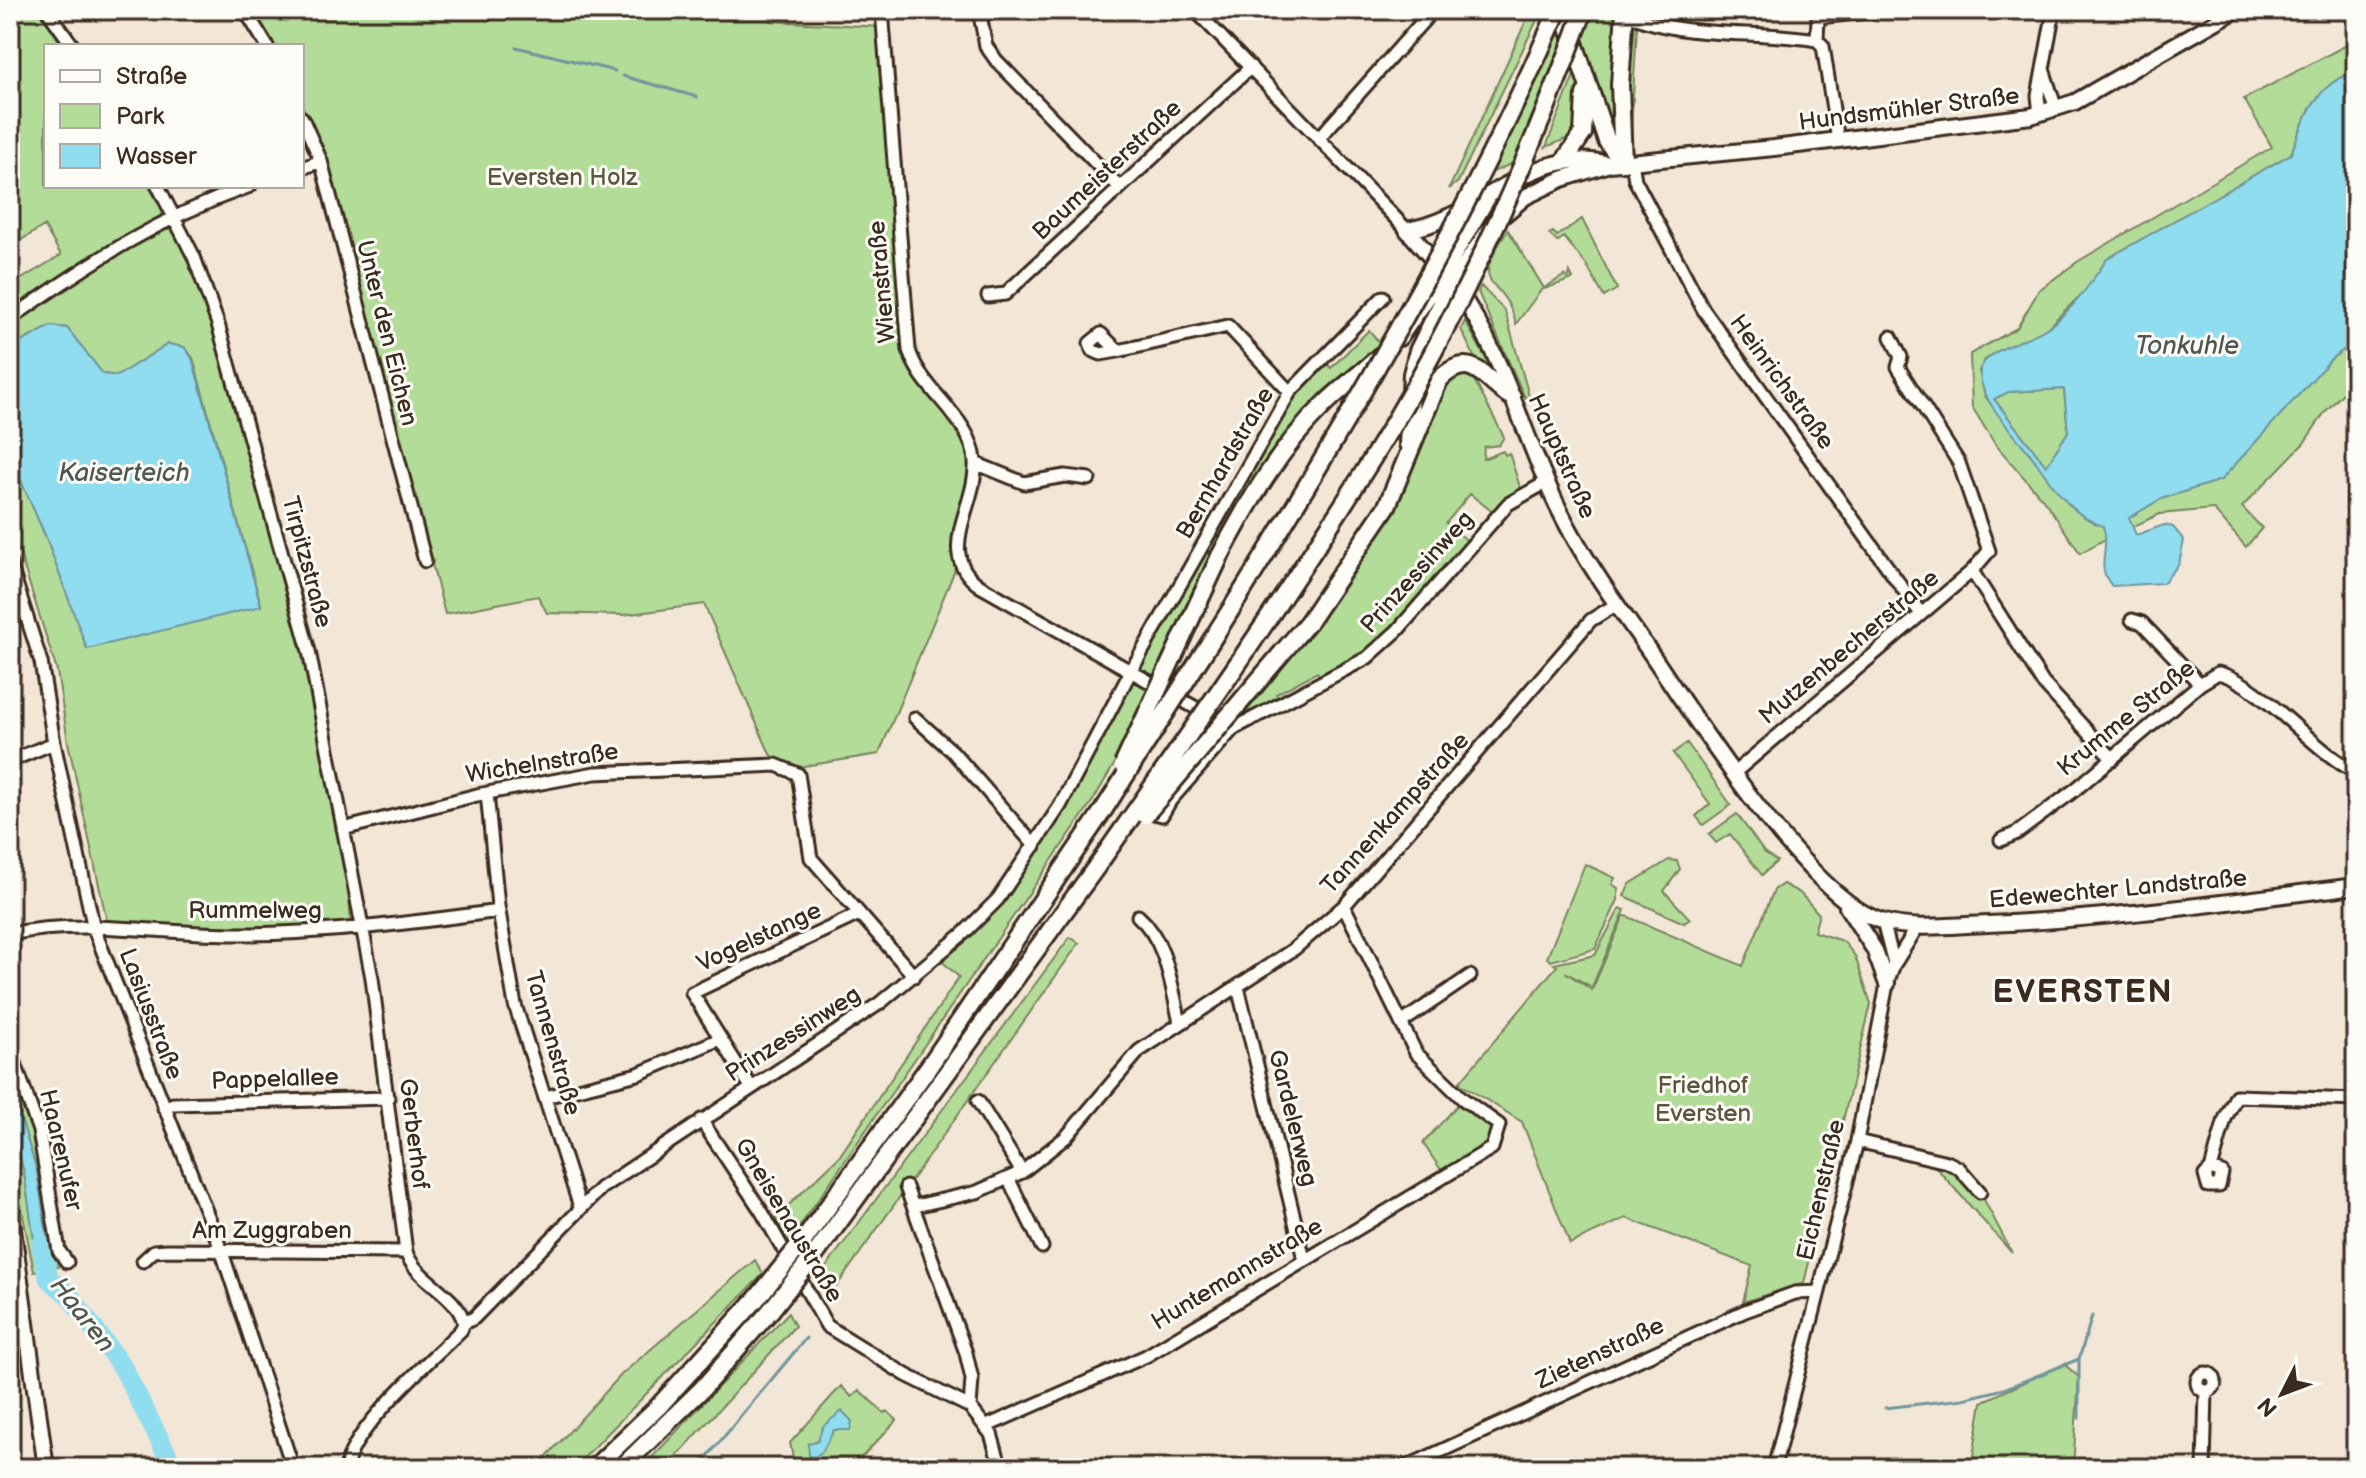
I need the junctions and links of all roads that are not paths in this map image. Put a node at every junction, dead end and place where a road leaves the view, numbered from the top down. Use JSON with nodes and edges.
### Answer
{"nodes":[{"id":1,"x":47,"y":10,"type":"edge"},
{"id":2,"x":245,"y":10,"type":"edge"},
{"id":3,"x":882,"y":10,"type":"edge"},
{"id":4,"x":979,"y":10,"type":"edge"},
{"id":5,"x":1433,"y":10,"type":"edge"},
{"id":6,"x":1560,"y":10,"type":"edge"},
{"id":7,"x":1584,"y":10,"type":"edge"},
{"id":8,"x":1625,"y":10,"type":"edge"},
{"id":9,"x":1638,"y":10,"type":"edge"},
{"id":10,"x":1889,"y":10,"type":"edge"},
{"id":11,"x":2054,"y":10,"type":"edge"},
{"id":12,"x":2236,"y":10,"type":"edge"},
{"id":13,"x":1197,"y":11,"type":"edge"},
{"id":14,"x":1817,"y":40,"type":"junction"},
{"id":15,"x":72,"y":44,"type":"edge"},
{"id":16,"x":266,"y":44,"type":"edge"},
{"id":17,"x":1251,"y":67,"type":"junction"},
{"id":18,"x":2043,"y":69,"type":"junction"},
{"id":19,"x":1584,"y":76,"type":"junction"},
{"id":20,"x":2056,"y":109,"type":"junction"},
{"id":21,"x":2040,"y":114,"type":"junction"},
{"id":22,"x":304,"y":123,"type":"edge"},
{"id":23,"x":1320,"y":137,"type":"junction"},
{"id":24,"x":1838,"y":141,"type":"junction"},
{"id":25,"x":1565,"y":160,"type":"junction"},
{"id":26,"x":321,"y":161,"type":"junction"},
{"id":27,"x":1621,"y":163,"type":"junction"},
{"id":28,"x":304,"y":167,"type":"edge"},
{"id":29,"x":159,"y":188,"type":"edge"},
{"id":30,"x":245,"y":188,"type":"edge"},
{"id":31,"x":1120,"y":188,"type":"junction"},
{"id":32,"x":1491,"y":195,"type":"junction"},
{"id":33,"x":174,"y":215,"type":"junction"},
{"id":34,"x":1407,"y":230,"type":"junction"},
{"id":35,"x":1448,"y":277,"type":"junction"},
{"id":36,"x":988,"y":296,"type":"dead end"},
{"id":37,"x":1383,"y":297,"type":"dead end"},
{"id":38,"x":10,"y":319,"type":"edge"},
{"id":39,"x":1891,"y":337,"type":"dead end"},
{"id":40,"x":1118,"y":351,"type":"dead end"},
{"id":41,"x":1290,"y":392,"type":"junction"},
{"id":42,"x":1512,"y":397,"type":"junction"},
{"id":43,"x":1406,"y":462,"type":"junction"},
{"id":44,"x":975,"y":463,"type":"junction"},
{"id":45,"x":1089,"y":479,"type":"dead end"},
{"id":46,"x":1545,"y":483,"type":"junction"},
{"id":47,"x":425,"y":561,"type":"dead end"},
{"id":48,"x":10,"y":564,"type":"edge"},
{"id":49,"x":1972,"y":571,"type":"junction"},
{"id":50,"x":1617,"y":604,"type":"junction"},
{"id":51,"x":1921,"y":614,"type":"junction"},
{"id":52,"x":2137,"y":621,"type":"dead end"},
{"id":53,"x":1131,"y":671,"type":"junction"},
{"id":54,"x":2200,"y":684,"type":"junction"},
{"id":55,"x":915,"y":718,"type":"dead end"},
{"id":56,"x":1233,"y":729,"type":"junction"},
{"id":57,"x":54,"y":743,"type":"junction"},
{"id":58,"x":2113,"y":759,"type":"junction"},
{"id":59,"x":10,"y":761,"type":"edge"},
{"id":60,"x":2356,"y":772,"type":"edge"},
{"id":61,"x":1734,"y":773,"type":"junction"},
{"id":62,"x":487,"y":793,"type":"junction"},
{"id":63,"x":1170,"y":801,"type":"dead end"},
{"id":64,"x":1104,"y":809,"type":"junction"},
{"id":65,"x":343,"y":829,"type":"junction"},
{"id":66,"x":2001,"y":840,"type":"dead end"},
{"id":67,"x":1035,"y":846,"type":"junction"},
{"id":68,"x":1097,"y":866,"type":"junction"},
{"id":69,"x":2356,"y":886,"type":"edge"},
{"id":70,"x":1841,"y":898,"type":"junction"},
{"id":71,"x":1344,"y":906,"type":"junction"},
{"id":72,"x":499,"y":911,"type":"junction"},
{"id":73,"x":859,"y":914,"type":"junction"},
{"id":74,"x":1138,"y":916,"type":"dead end"},
{"id":75,"x":1883,"y":922,"type":"junction"},
{"id":76,"x":1918,"y":926,"type":"junction"},
{"id":77,"x":94,"y":929,"type":"junction"},
{"id":78,"x":362,"y":931,"type":"junction"},
{"id":79,"x":10,"y":934,"type":"edge"},
{"id":80,"x":1871,"y":944,"type":"junction"},
{"id":81,"x":1894,"y":964,"type":"junction"},
{"id":82,"x":914,"y":976,"type":"junction"},
{"id":83,"x":1470,"y":976,"type":"dead end"},
{"id":84,"x":1887,"y":984,"type":"junction"},
{"id":85,"x":1238,"y":987,"type":"junction"},
{"id":86,"x":1180,"y":1022,"type":"junction"},
{"id":87,"x":1401,"y":1023,"type":"junction"},
{"id":88,"x":720,"y":1039,"type":"junction"},
{"id":89,"x":10,"y":1049,"type":"edge"},
{"id":90,"x":751,"y":1087,"type":"junction"},
{"id":91,"x":545,"y":1097,"type":"junction"},
{"id":92,"x":388,"y":1098,"type":"junction"},
{"id":93,"x":2356,"y":1100,"type":"edge"},
{"id":94,"x":978,"y":1101,"type":"dead end"},
{"id":95,"x":164,"y":1108,"type":"junction"},
{"id":96,"x":701,"y":1120,"type":"junction"},
{"id":97,"x":1857,"y":1141,"type":"junction"},
{"id":98,"x":2211,"y":1169,"type":"dead end"},
{"id":99,"x":1022,"y":1172,"type":"junction"},
{"id":100,"x":1008,"y":1178,"type":"junction"},
{"id":101,"x":906,"y":1187,"type":"dead end"},
{"id":102,"x":1980,"y":1192,"type":"dead end"},
{"id":103,"x":915,"y":1206,"type":"junction"},
{"id":104,"x":580,"y":1207,"type":"junction"},
{"id":105,"x":10,"y":1208,"type":"edge"},
{"id":106,"x":1042,"y":1247,"type":"dead end"},
{"id":107,"x":221,"y":1249,"type":"junction"},
{"id":108,"x":406,"y":1252,"type":"junction"},
{"id":109,"x":1304,"y":1259,"type":"junction"},
{"id":110,"x":143,"y":1261,"type":"dead end"},
{"id":111,"x":67,"y":1262,"type":"dead end"},
{"id":112,"x":1819,"y":1292,"type":"junction"},
{"id":113,"x":464,"y":1323,"type":"junction"},
{"id":114,"x":2206,"y":1391,"type":"dead end"},
{"id":115,"x":970,"y":1407,"type":"junction"},
{"id":116,"x":987,"y":1426,"type":"junction"},
{"id":117,"x":46,"y":1468,"type":"edge"},
{"id":118,"x":293,"y":1468,"type":"edge"},
{"id":119,"x":347,"y":1468,"type":"edge"},
{"id":120,"x":594,"y":1468,"type":"edge"},
{"id":121,"x":621,"y":1468,"type":"edge"},
{"id":122,"x":1001,"y":1468,"type":"edge"},
{"id":123,"x":1404,"y":1468,"type":"edge"},
{"id":124,"x":1774,"y":1468,"type":"edge"},
{"id":125,"x":2204,"y":1468,"type":"edge"}],
"edges":[{"from":1,"to":15,"type":"street"},
{"from":2,"to":16,"type":"street"},
{"from":3,"to":44,"type":"street","name":"Wienstraße"},
{"from":4,"to":31,"type":"street"},
{"from":5,"to":23,"type":"street"},
{"from":6,"to":19,"type":"highway"},
{"from":6,"to":64,"type":"highway","bridge":true},
{"from":7,"to":68,"type":"highway","bridge":true},
{"from":8,"to":27,"type":"highway"},
{"from":9,"to":14,"type":"street"},
{"from":10,"to":14,"type":"street"},
{"from":11,"to":18,"type":"street"},
{"from":12,"to":20,"type":"main road","name":"Hundsmühler Straße"},
{"from":13,"to":17,"type":"street","name":"Hauptstraße"},
{"from":14,"to":24,"type":"street"},
{"from":17,"to":23,"type":"street","name":"Hauptstraße"},
{"from":17,"to":31,"type":"street","name":"Baumeisterstraße"},
{"from":18,"to":20,"type":"street"},
{"from":18,"to":21,"type":"street"},
{"from":19,"to":25,"type":"highway"},
{"from":19,"to":27,"type":"highway"},
{"from":20,"to":21,"type":"main road","name":"Hundsmühler Straße"},
{"from":21,"to":24,"type":"main road","name":"Hundsmühler Straße"},
{"from":22,"to":26,"type":"street","name":"Unter den Eichen"},
{"from":23,"to":34,"type":"street","name":"Hauptstraße"},
{"from":24,"to":27,"type":"main road","name":"Hundsmühler Straße"},
{"from":25,"to":27,"type":"main road","name":"Hundsmühler Straße"},
{"from":25,"to":32,"type":"main road","name":"Hundsmühler Straße"},
{"from":26,"to":28,"type":"street"},
{"from":26,"to":47,"type":"street","name":"Unter den Eichen"},
{"from":27,"to":35,"type":"main road","name":"Hundsmühler Straße"},
{"from":27,"to":51,"type":"street","name":"Heinrichstraße"},
{"from":29,"to":33,"type":"street","name":"Tirpitzstraße"},
{"from":30,"to":33,"type":"street"},
{"from":31,"to":36,"type":"street","name":"Baumeisterstraße"},
{"from":32,"to":34,"type":"main road","name":"Hundsmühler Straße"},
{"from":32,"to":35,"type":"main road","name":"Hundsmühler Straße"},
{"from":33,"to":38,"type":"street"},
{"from":33,"to":65,"type":"street","name":"Tirpitzstraße"},
{"from":34,"to":35,"type":"main road","name":"Hauptstraße"},
{"from":35,"to":42,"type":"main road","name":"Hauptstraße"},
{"from":35,"to":43,"type":"highway"},
{"from":35,"to":64,"type":"highway","bridge":true},
{"from":37,"to":41,"type":"street","name":"Bernhardstraße"},
{"from":39,"to":49,"type":"street","name":"Mutzenbecherstraße"},
{"from":40,"to":41,"type":"street"},
{"from":41,"to":53,"type":"street","name":"Bernhardstraße"},
{"from":42,"to":43,"type":"highway"},
{"from":42,"to":46,"type":"main road","name":"Hauptstraße"},
{"from":43,"to":68,"type":"highway","bridge":true},
{"from":44,"to":45,"type":"street"},
{"from":44,"to":53,"type":"street"},
{"from":46,"to":50,"type":"main road","name":"Hauptstraße"},
{"from":46,"to":56,"type":"street","name":"Prinzessinweg"},
{"from":48,"to":57,"type":"street","name":"Lasiusstraße"},
{"from":49,"to":51,"type":"street","name":"Mutzenbecherstraße"},
{"from":49,"to":58,"type":"street"},
{"from":50,"to":61,"type":"main road","name":"Hauptstraße"},
{"from":50,"to":71,"type":"street","name":"Tannenkampstraße"},
{"from":51,"to":61,"type":"street","name":"Mutzenbecherstraße"},
{"from":52,"to":54,"type":"street"},
{"from":53,"to":56,"type":"street"},
{"from":53,"to":67,"type":"street","name":"Prinzessinweg"},
{"from":54,"to":58,"type":"street","name":"Krumme Straße"},
{"from":54,"to":60,"type":"street","name":"Krumme Straße"},
{"from":55,"to":67,"type":"street"},
{"from":56,"to":63,"type":"street","name":"Prinzessinweg"},
{"from":57,"to":59,"type":"street"},
{"from":57,"to":77,"type":"street","name":"Lasiusstraße"},
{"from":58,"to":66,"type":"street","name":"Krumme Straße"},
{"from":61,"to":70,"type":"main road","name":"Hauptstraße"},
{"from":62,"to":65,"type":"street","name":"Wichelnstraße"},
{"from":62,"to":72,"type":"street","name":"Tannenstraße"},
{"from":62,"to":73,"type":"street","name":"Wichelnstraße"},
{"from":64,"to":120,"type":"highway","bridge":true},
{"from":65,"to":78,"type":"street","name":"Tirpitzstraße"},
{"from":67,"to":82,"type":"street","name":"Prinzessinweg"},
{"from":68,"to":121,"type":"highway","bridge":true},
{"from":69,"to":76,"type":"main road","name":"Edewechter Landstraße"},
{"from":70,"to":75,"type":"main road","name":"Hauptstraße"},
{"from":70,"to":80,"type":"main road"},
{"from":71,"to":85,"type":"street","name":"Tannenkampstraße"},
{"from":71,"to":87,"type":"street"},
{"from":72,"to":78,"type":"street","name":"Rummelweg"},
{"from":72,"to":91,"type":"street","name":"Tannenstraße"},
{"from":73,"to":82,"type":"street"},
{"from":73,"to":88,"type":"street","name":"Vogelstange"},
{"from":74,"to":86,"type":"street"},
{"from":75,"to":76,"type":"main road","name":"Edewechter Landstraße"},
{"from":75,"to":80,"type":"main road"},
{"from":75,"to":81,"type":"street"},
{"from":76,"to":81,"type":"street","name":"Eichenstraße"},
{"from":77,"to":78,"type":"street","name":"Rummelweg"},
{"from":77,"to":79,"type":"street","name":"Rummelweg"},
{"from":77,"to":95,"type":"street","name":"Lasiusstraße"},
{"from":78,"to":92,"type":"street","name":"Gerberhof"},
{"from":80,"to":84,"type":"main road"},
{"from":81,"to":84,"type":"street","name":"Eichenstraße"},
{"from":82,"to":90,"type":"street","name":"Prinzessinweg"},
{"from":83,"to":87,"type":"street"},
{"from":84,"to":97,"type":"street","name":"Eichenstraße"},
{"from":85,"to":86,"type":"street","name":"Tannenkampstraße"},
{"from":85,"to":109,"type":"street","name":"Gardelerweg"},
{"from":86,"to":99,"type":"street","name":"Tannenkampstraße"},
{"from":87,"to":109,"type":"street","name":"Huntemannstraße"},
{"from":88,"to":90,"type":"street","name":"Vogelstange"},
{"from":88,"to":91,"type":"street"},
{"from":89,"to":111,"type":"street","name":"Haarenufer"},
{"from":90,"to":96,"type":"street","name":"Prinzessinweg"},
{"from":91,"to":104,"type":"street","name":"Tannenstraße"},
{"from":92,"to":95,"type":"street","name":"Pappelallee"},
{"from":92,"to":108,"type":"street","name":"Gerberhof"},
{"from":93,"to":98,"type":"street"},
{"from":94,"to":99,"type":"street"},
{"from":95,"to":107,"type":"street","name":"Lasiusstraße"},
{"from":96,"to":104,"type":"street","name":"Prinzessinweg"},
{"from":96,"to":115,"type":"street","name":"Gneisenaustraße"},
{"from":97,"to":102,"type":"street"},
{"from":97,"to":112,"type":"street","name":"Eichenstraße"},
{"from":99,"to":100,"type":"street","name":"Tannenkampstraße"},
{"from":100,"to":103,"type":"street","name":"Tannenkampstraße"},
{"from":100,"to":106,"type":"street"},
{"from":101,"to":103,"type":"street"},
{"from":103,"to":115,"type":"street"},
{"from":104,"to":113,"type":"street","name":"Prinzessinweg"},
{"from":105,"to":117,"type":"main road"},
{"from":107,"to":108,"type":"street","name":"Am Zuggraben"},
{"from":107,"to":110,"type":"street","name":"Am Zuggraben"},
{"from":107,"to":118,"type":"street","name":"Lasiusstraße"},
{"from":108,"to":113,"type":"street"},
{"from":109,"to":116,"type":"street","name":"Huntemannstraße"},
{"from":112,"to":123,"type":"street","name":"Zietenstraße"},
{"from":112,"to":124,"type":"street","name":"Eichenstraße"},
{"from":113,"to":119,"type":"street","name":"Prinzessinweg"},
{"from":114,"to":125,"type":"street"},
{"from":115,"to":116,"type":"street"},
{"from":116,"to":122,"type":"street"}]}
